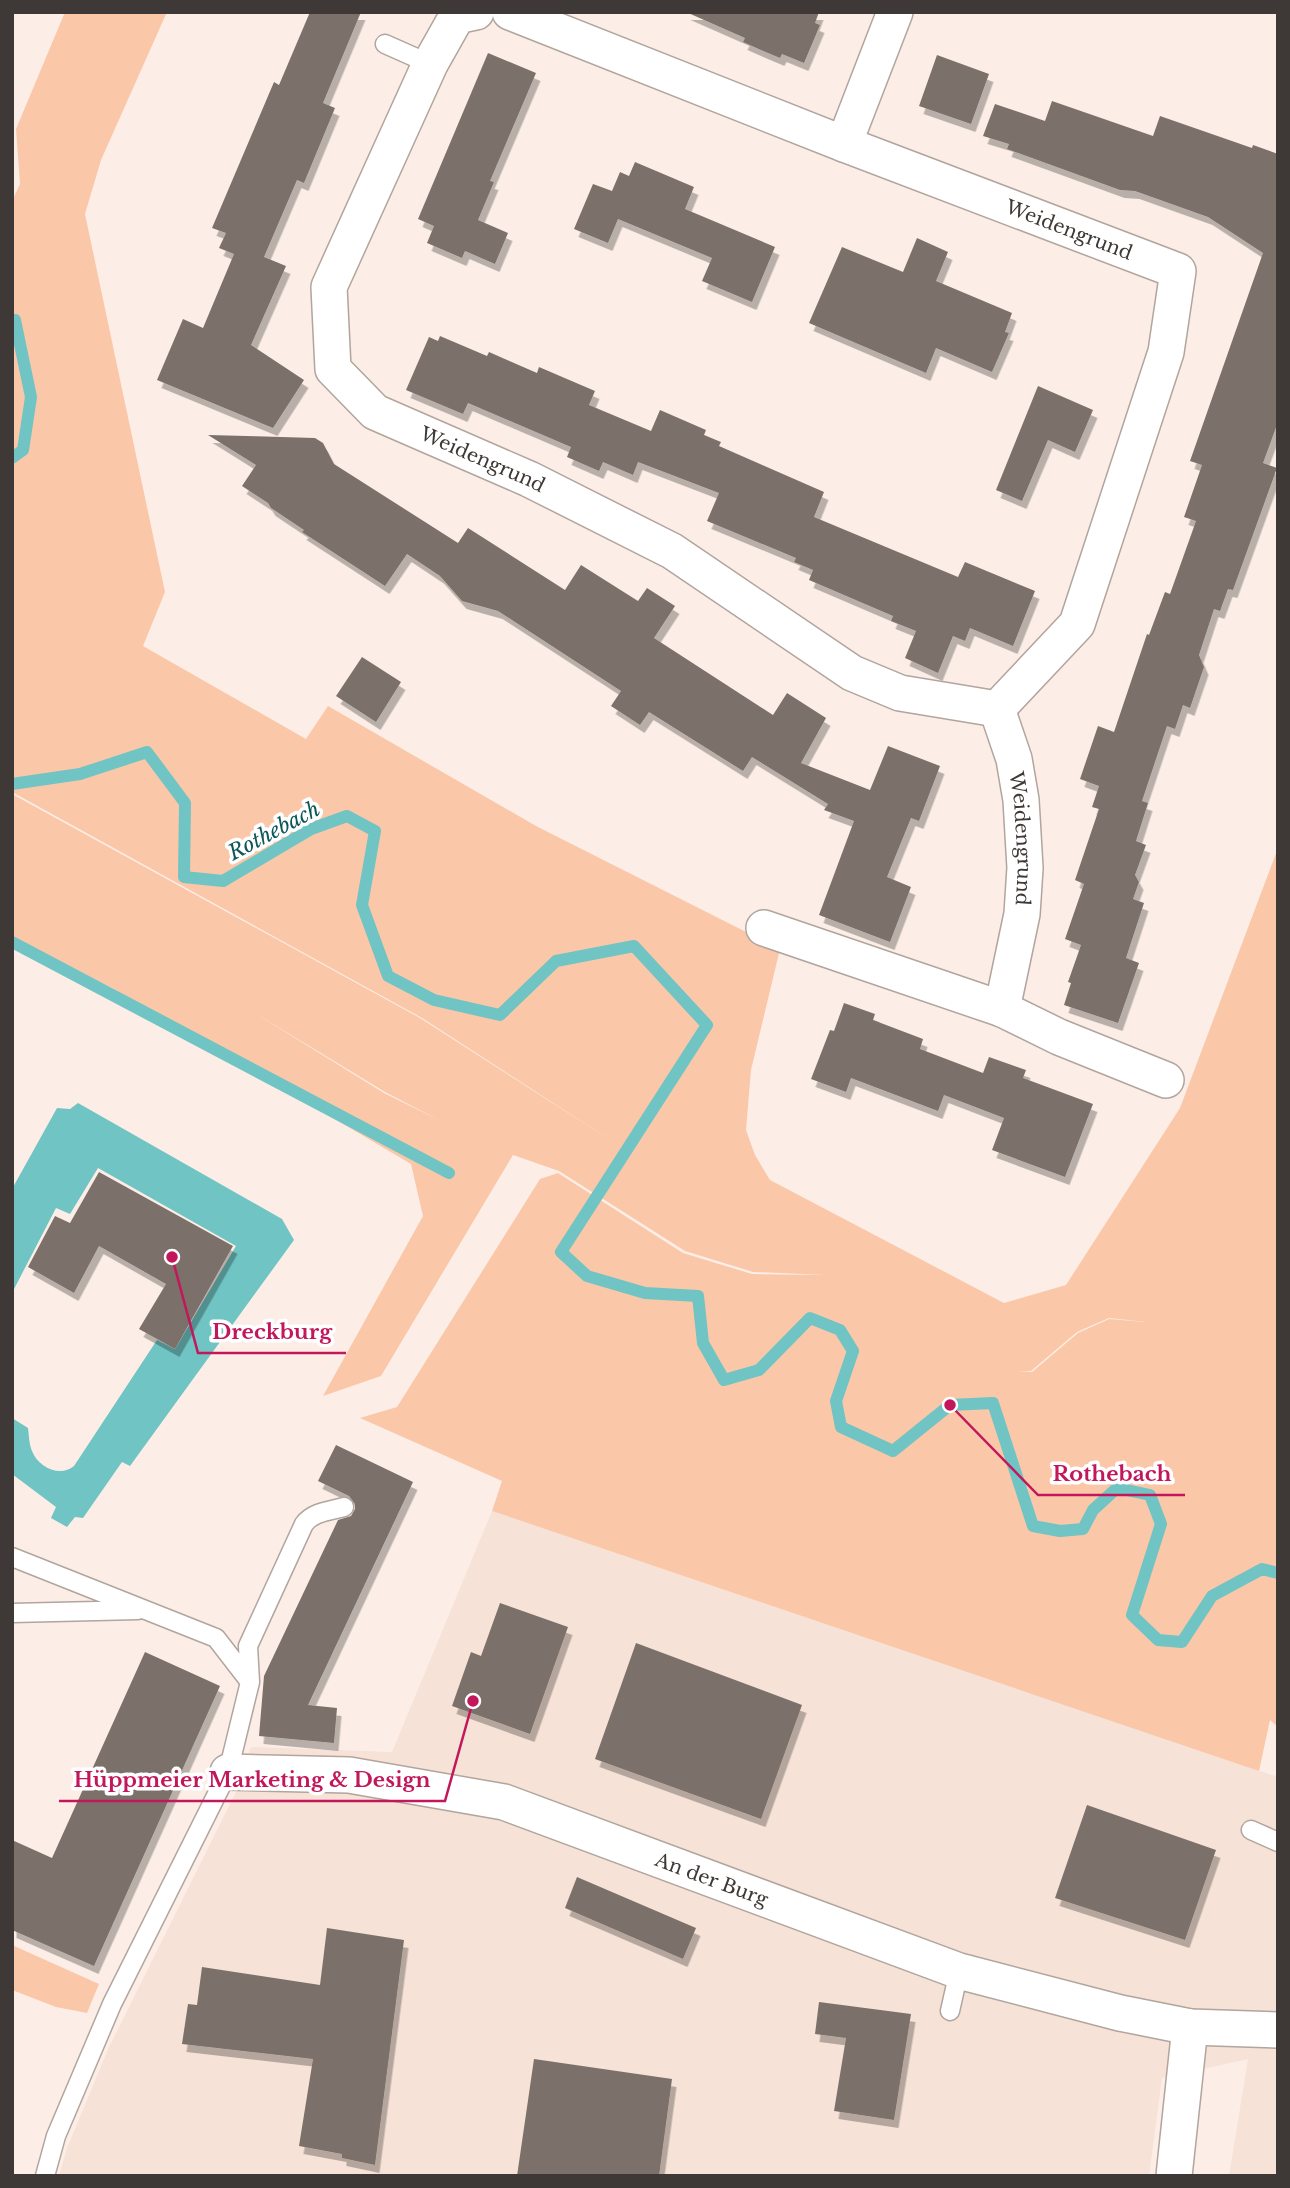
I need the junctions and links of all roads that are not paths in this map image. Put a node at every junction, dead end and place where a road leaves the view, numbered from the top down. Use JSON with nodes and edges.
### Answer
{"nodes":[{"id":1,"x":476,"y":12,"type":"edge"},
{"id":2,"x":510,"y":12,"type":"edge"},
{"id":3,"x":895,"y":12,"type":"edge"},
{"id":4,"x":385,"y":44,"type":"dead end"},
{"id":5,"x":430,"y":64,"type":"junction"},
{"id":6,"x":844,"y":144,"type":"junction"},
{"id":7,"x":997,"y":709,"type":"junction"},
{"id":8,"x":764,"y":928,"type":"dead end"},
{"id":9,"x":1002,"y":1009,"type":"junction"},
{"id":10,"x":1166,"y":1080,"type":"dead end"},
{"id":11,"x":344,"y":1507,"type":"dead end"},
{"id":12,"x":12,"y":1557,"type":"edge"},
{"id":13,"x":148,"y":1610,"type":"junction"},
{"id":14,"x":12,"y":1613,"type":"edge"},
{"id":15,"x":250,"y":1682,"type":"junction"},
{"id":16,"x":228,"y":1772,"type":"junction"},
{"id":17,"x":1251,"y":1830,"type":"dead end"},
{"id":18,"x":1278,"y":1842,"type":"edge"},
{"id":19,"x":959,"y":1971,"type":"junction"},
{"id":20,"x":950,"y":2011,"type":"dead end"},
{"id":21,"x":1190,"y":2027,"type":"junction"},
{"id":22,"x":1278,"y":2030,"type":"edge"},
{"id":23,"x":45,"y":2176,"type":"edge"},
{"id":24,"x":1174,"y":2176,"type":"edge"}],
"edges":[{"from":1,"to":5,"type":"street","name":"Weidengrund"},
{"from":2,"to":6,"type":"street","name":"Weidengrund"},
{"from":3,"to":6,"type":"street"},
{"from":4,"to":5,"type":"lane"},
{"from":5,"to":7,"type":"street","name":"Weidengrund"},
{"from":6,"to":7,"type":"street","name":"Weidengrund"},
{"from":7,"to":9,"type":"street","name":"Weidengrund"},
{"from":8,"to":9,"type":"street"},
{"from":9,"to":10,"type":"street"},
{"from":11,"to":15,"type":"lane"},
{"from":12,"to":13,"type":"lane"},
{"from":13,"to":14,"type":"lane"},
{"from":13,"to":15,"type":"lane"},
{"from":15,"to":16,"type":"lane"},
{"from":16,"to":19,"type":"street","name":"An der Burg"},
{"from":16,"to":23,"type":"lane"},
{"from":17,"to":18,"type":"lane"},
{"from":19,"to":20,"type":"lane"},
{"from":19,"to":21,"type":"street","name":"An der Burg"},
{"from":21,"to":22,"type":"street","name":"An der Burg"},
{"from":21,"to":24,"type":"street"}]}
